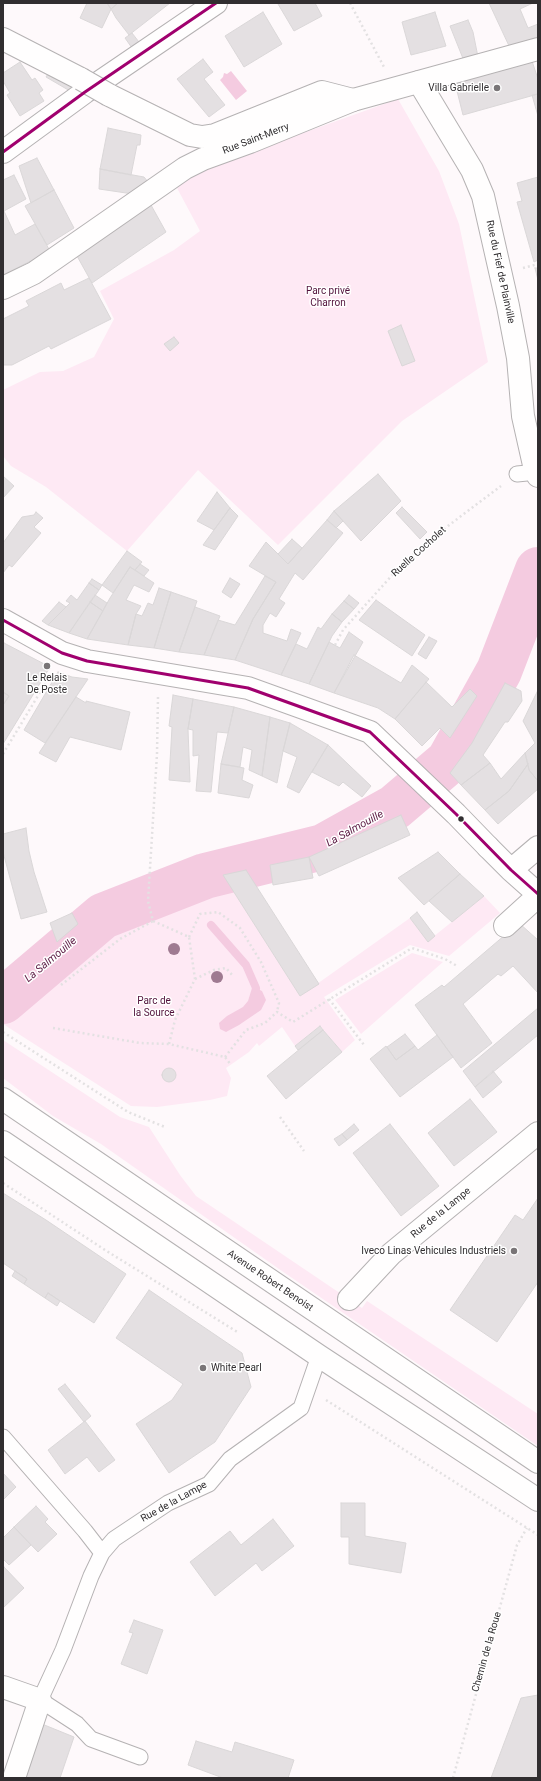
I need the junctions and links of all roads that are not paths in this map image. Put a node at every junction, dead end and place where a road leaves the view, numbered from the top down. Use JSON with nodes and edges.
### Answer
{"nodes":[{"id":1,"x":216,"y":3,"type":"edge"},
{"id":2,"x":3,"y":39,"type":"edge"},
{"id":3,"x":538,"y":49,"type":"edge"},
{"id":4,"x":419,"y":82,"type":"junction"},
{"id":5,"x":353,"y":100,"type":"junction"},
{"id":6,"x":3,"y":152,"type":"edge"},
{"id":7,"x":3,"y":288,"type":"edge"},
{"id":8,"x":531,"y":474,"type":"edge"},
{"id":9,"x":3,"y":620,"type":"edge"},
{"id":10,"x":538,"y":847,"type":"edge"},
{"id":11,"x":511,"y":870,"type":"junction"},
{"id":12,"x":538,"y":895,"type":"edge"},
{"id":13,"x":504,"y":926,"type":"dead end"},
{"id":14,"x":3,"y":1099,"type":"edge"},
{"id":15,"x":538,"y":1133,"type":"edge"},
{"id":16,"x":3,"y":1142,"type":"edge"},
{"id":17,"x":349,"y":1299,"type":"dead end"},
{"id":18,"x":319,"y":1356,"type":"junction"},
{"id":19,"x":3,"y":1437,"type":"edge"},
{"id":20,"x":538,"y":1462,"type":"edge"},
{"id":21,"x":538,"y":1500,"type":"edge"},
{"id":22,"x":102,"y":1553,"type":"junction"},
{"id":23,"x":3,"y":1687,"type":"edge"},
{"id":24,"x":40,"y":1700,"type":"junction"},
{"id":25,"x":140,"y":1757,"type":"dead end"},
{"id":26,"x":14,"y":1778,"type":"edge"}],
"edges":[{"from":1,"to":6,"type":"street"},
{"from":2,"to":5,"type":"street","bridge":true},
{"from":3,"to":4,"type":"street","name":"Rue Saint-Merry"},
{"from":4,"to":5,"type":"street","name":"Rue Saint-Merry"},
{"from":4,"to":8,"type":"street","name":"Rue du Fief de Plainville"},
{"from":5,"to":7,"type":"street","name":"Rue Saint-Merry"},
{"from":9,"to":11,"type":"street"},
{"from":10,"to":11,"type":"street"},
{"from":11,"to":12,"type":"street"},
{"from":12,"to":13,"type":"street"},
{"from":14,"to":20,"type":"street","name":"Avenue Robert Benoist"},
{"from":15,"to":17,"type":"street","name":"Rue de la Lampe"},
{"from":16,"to":18,"type":"street"},
{"from":18,"to":21,"type":"street"},
{"from":18,"to":22,"type":"lane","name":"Rue de la Lampe"},
{"from":19,"to":22,"type":"lane"},
{"from":22,"to":24,"type":"lane","name":"Rue de la Lampe"},
{"from":23,"to":24,"type":"street"},
{"from":24,"to":25,"type":"lane"},
{"from":24,"to":26,"type":"street"}]}
